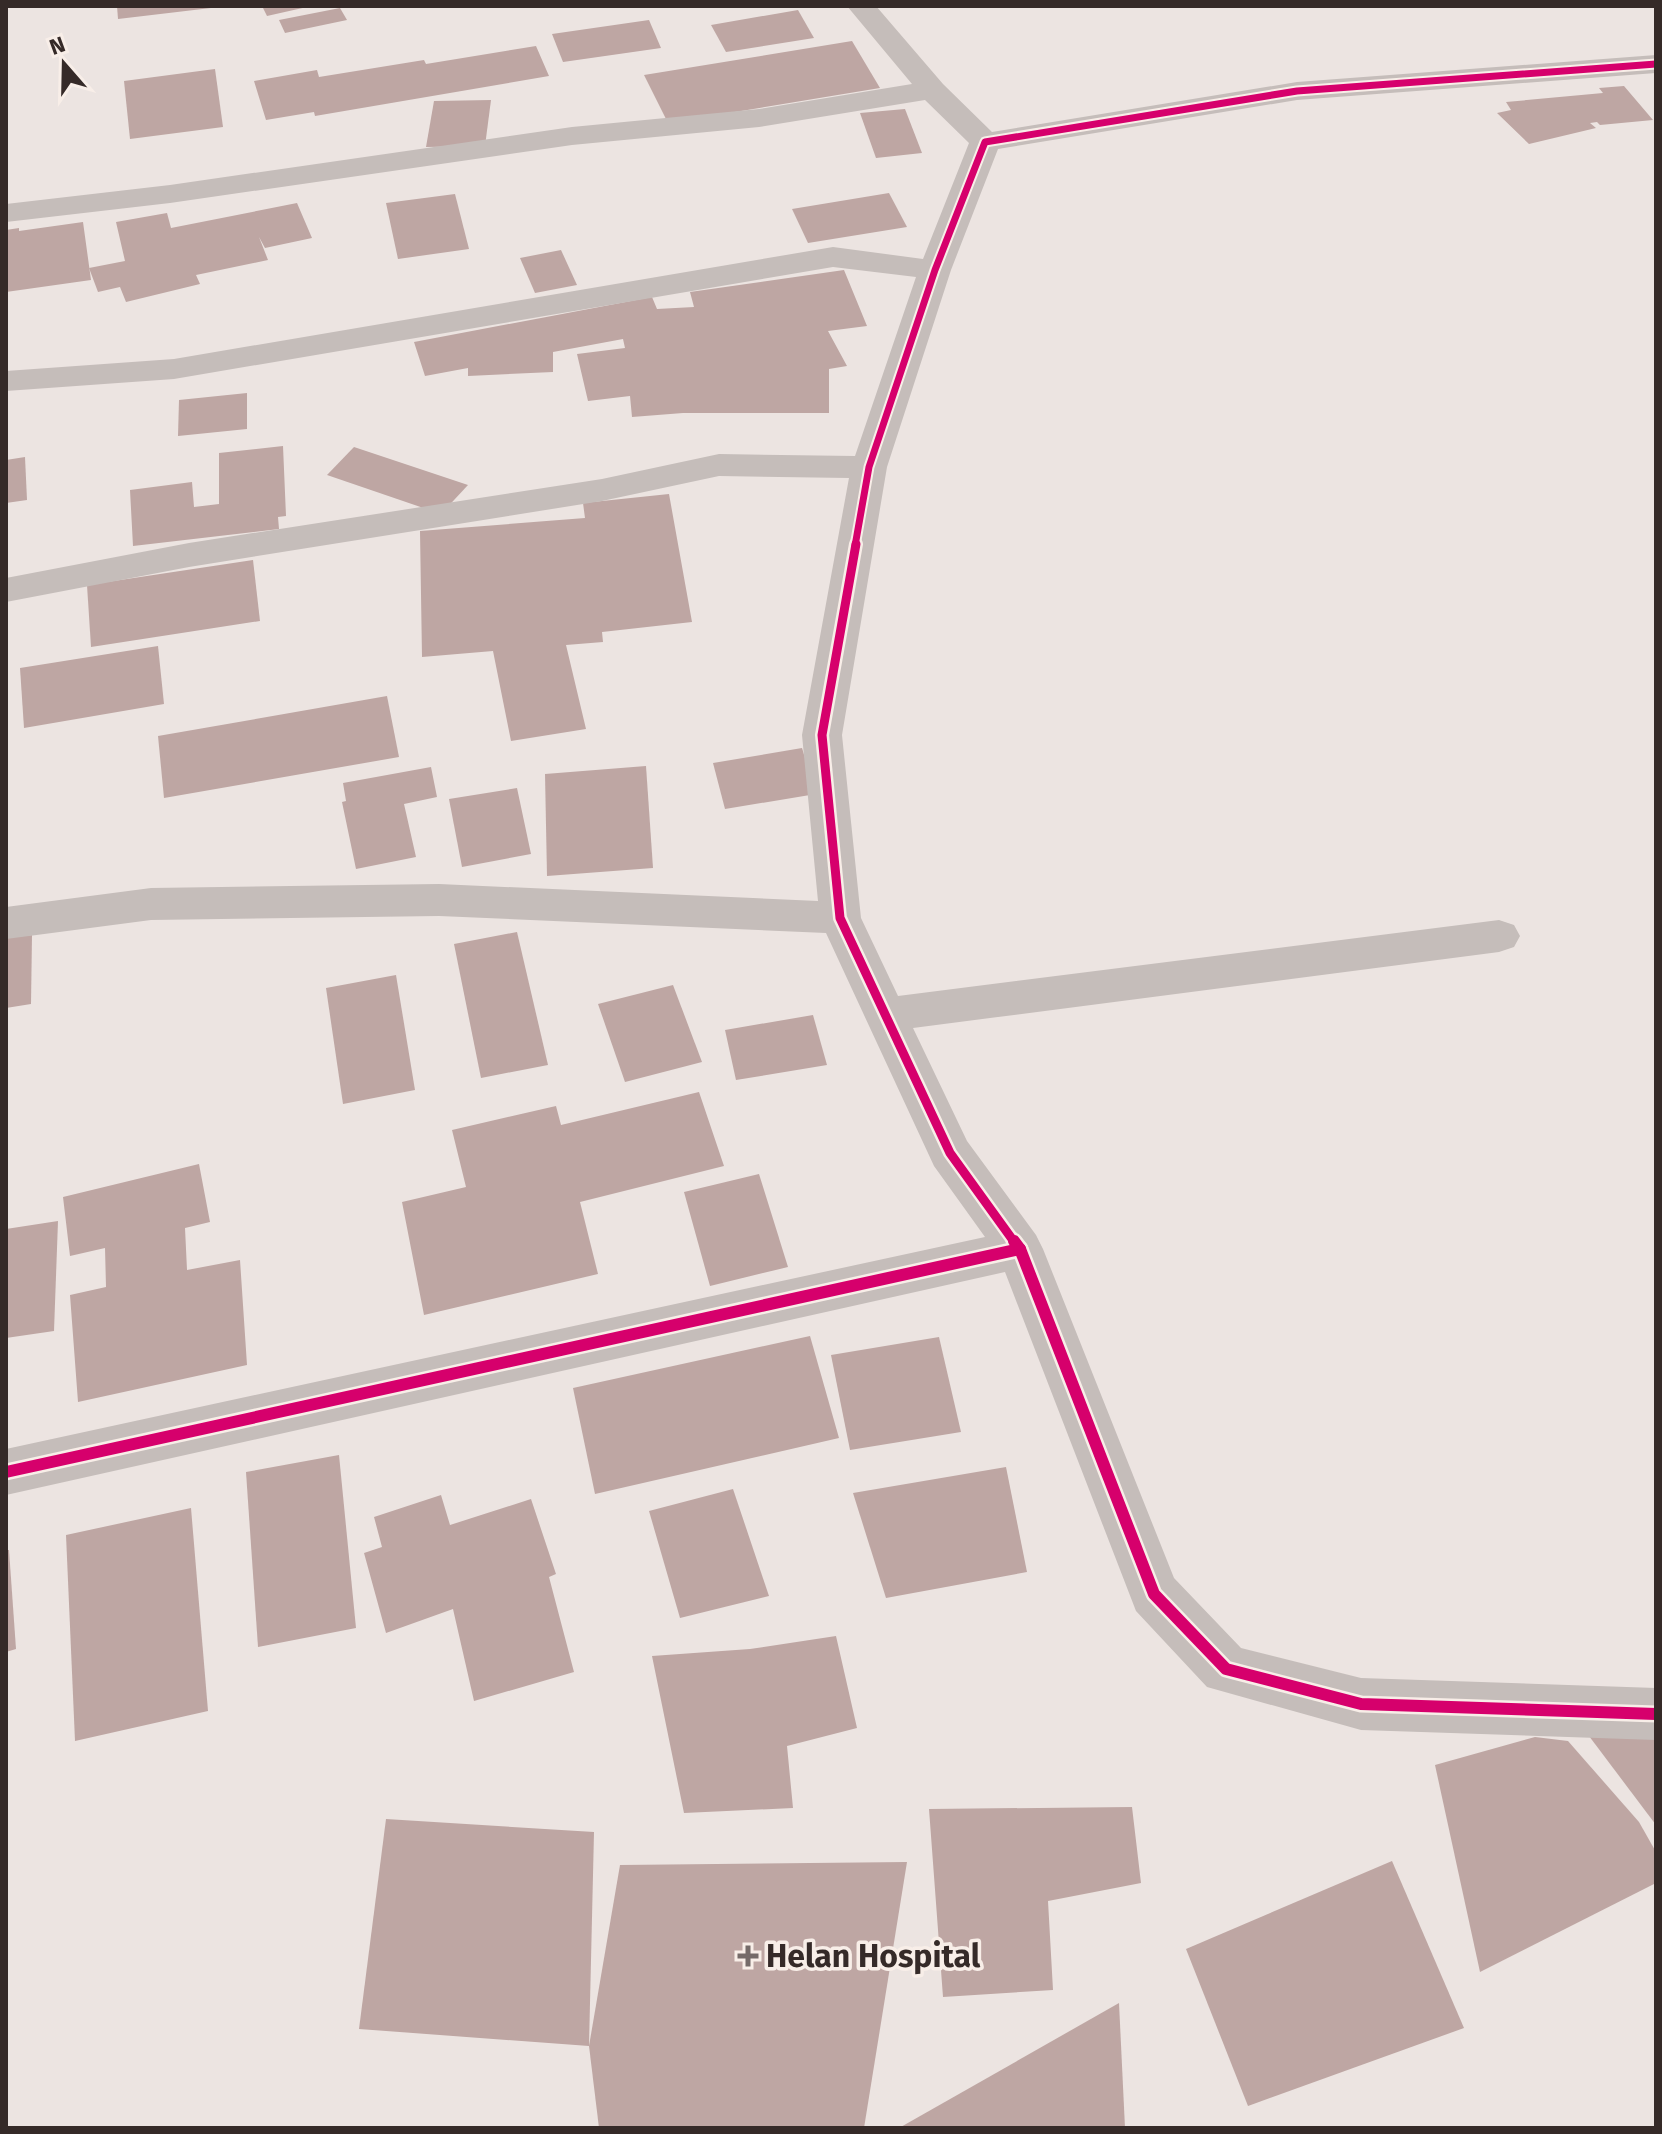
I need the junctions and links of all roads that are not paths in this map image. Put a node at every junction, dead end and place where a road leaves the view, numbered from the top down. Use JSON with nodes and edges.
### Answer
{"nodes":[{"id":1,"x":861,"y":6,"type":"edge"},
{"id":2,"x":1656,"y":64,"type":"edge"},
{"id":3,"x":932,"y":90,"type":"junction"},
{"id":4,"x":985,"y":142,"type":"junction"},
{"id":5,"x":6,"y":213,"type":"edge"},
{"id":6,"x":935,"y":270,"type":"junction"},
{"id":7,"x":6,"y":381,"type":"edge"},
{"id":8,"x":869,"y":467,"type":"junction"},
{"id":9,"x":6,"y":590,"type":"edge"},
{"id":10,"x":840,"y":918,"type":"junction"},
{"id":11,"x":6,"y":923,"type":"edge"},
{"id":12,"x":1499,"y":936,"type":"dead end"},
{"id":13,"x":885,"y":1015,"type":"junction"},
{"id":14,"x":1020,"y":1249,"type":"junction"},
{"id":15,"x":6,"y":1472,"type":"edge"},
{"id":16,"x":1656,"y":1714,"type":"edge"}],
"edges":[{"from":1,"to":3,"type":"street"},
{"from":2,"to":4,"type":"street"},
{"from":3,"to":4,"type":"street"},
{"from":3,"to":5,"type":"street"},
{"from":4,"to":6,"type":"street"},
{"from":6,"to":7,"type":"street"},
{"from":6,"to":8,"type":"street"},
{"from":8,"to":9,"type":"street"},
{"from":8,"to":10,"type":"street"},
{"from":10,"to":11,"type":"street"},
{"from":10,"to":13,"type":"street"},
{"from":12,"to":13,"type":"street"},
{"from":13,"to":14,"type":"street"},
{"from":14,"to":15,"type":"street"},
{"from":14,"to":16,"type":"street"}]}
